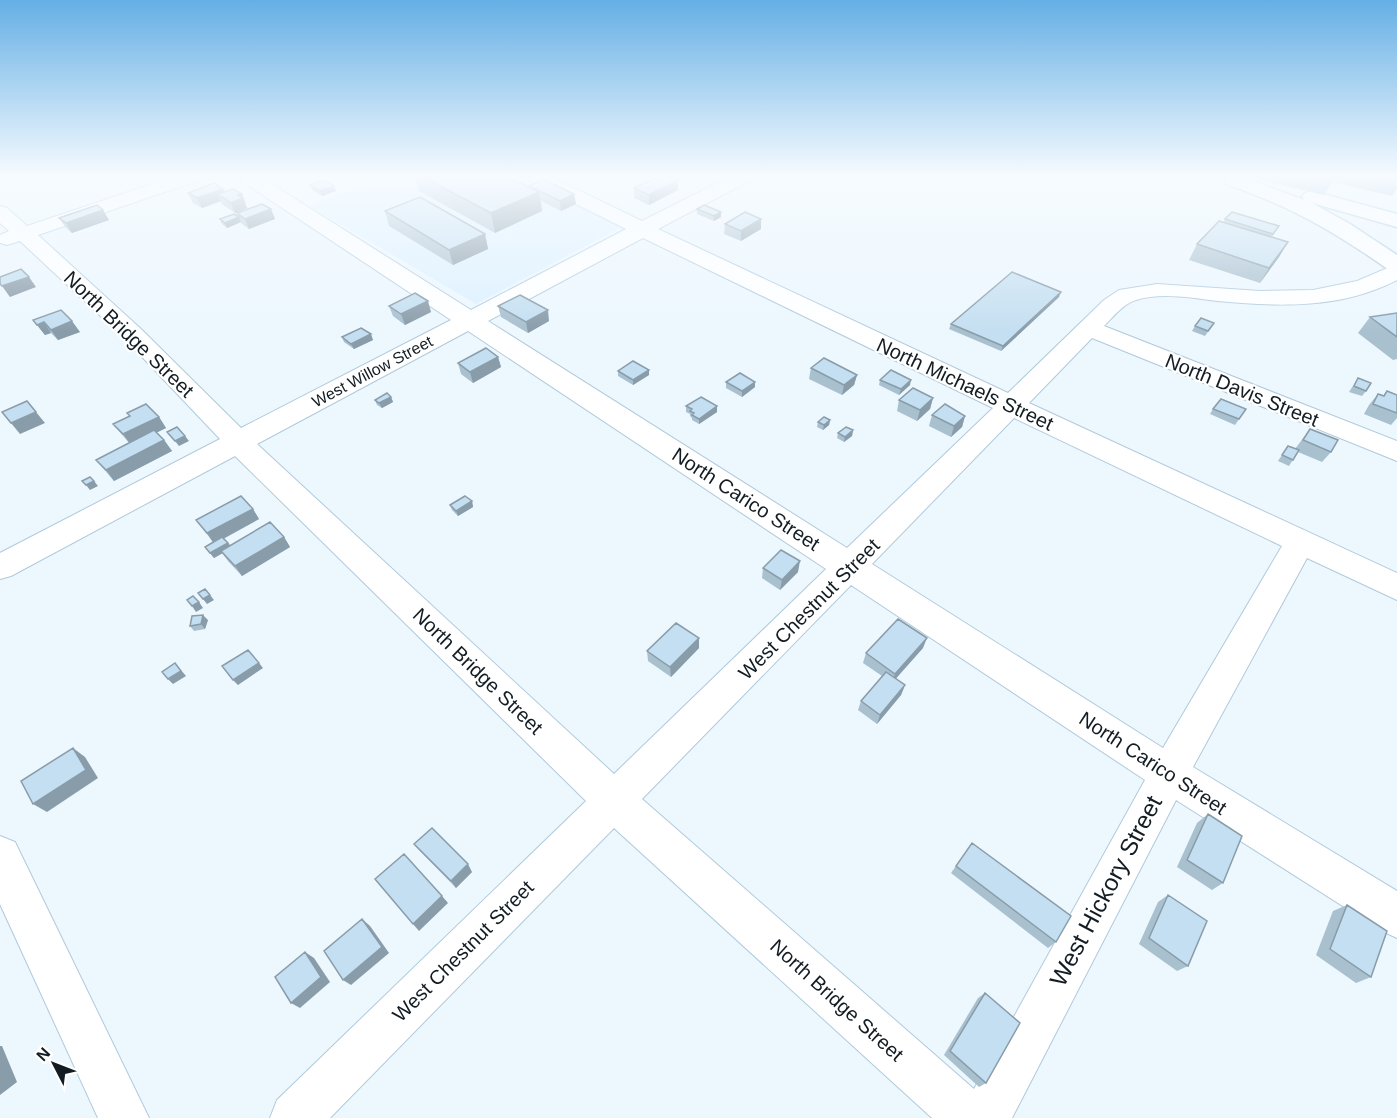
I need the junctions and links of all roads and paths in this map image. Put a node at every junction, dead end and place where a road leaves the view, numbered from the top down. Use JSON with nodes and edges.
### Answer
{"nodes":[{"id":1,"x":17,"y":228,"type":"edge"},
{"id":2,"x":40,"y":228,"type":"edge"},
{"id":3,"x":328,"y":228,"type":"edge"},
{"id":4,"x":643,"y":228,"type":"joint"},
{"id":5,"x":1342,"y":228,"type":"edge"},
{"id":6,"x":23,"y":234,"type":"junction"},
{"id":7,"x":0,"y":242,"type":"edge"},
{"id":8,"x":1397,"y":265,"type":"edge"},
{"id":9,"x":1397,"y":271,"type":"edge"},
{"id":10,"x":470,"y":319,"type":"junction"},
{"id":11,"x":1088,"y":327,"type":"junction"},
{"id":12,"x":1012,"y":406,"type":"junction"},
{"id":13,"x":238,"y":442,"type":"junction"},
{"id":14,"x":1397,"y":452,"type":"edge"},
{"id":15,"x":1301,"y":540,"type":"junction"},
{"id":16,"x":0,"y":567,"type":"edge"},
{"id":17,"x":851,"y":567,"type":"junction"},
{"id":18,"x":1397,"y":587,"type":"edge"},
{"id":19,"x":1169,"y":774,"type":"junction"},
{"id":20,"x":614,"y":801,"type":"junction"},
{"id":21,"x":0,"y":857,"type":"edge"},
{"id":22,"x":1397,"y":916,"type":"edge"},
{"id":23,"x":124,"y":1118,"type":"edge"},
{"id":24,"x":295,"y":1118,"type":"edge"},
{"id":25,"x":969,"y":1118,"type":"edge"},
{"id":26,"x":985,"y":1118,"type":"edge"}],
"edges":[{"from":1,"to":6,"type":"street","name":"North Bridge Street"},
{"from":2,"to":6,"type":"street"},
{"from":3,"to":10,"type":"street","name":"North Carico Street"},
{"from":4,"to":10,"type":"street","name":"West Willow Street"},
{"from":4,"to":12,"type":"street","name":"North Michaels Street"},
{"from":5,"to":8,"type":"main road"},
{"from":6,"to":7,"type":"street"},
{"from":6,"to":13,"type":"street","name":"North Bridge Street"},
{"from":9,"to":11,"type":"street","name":"West Chestnut Street"},
{"from":10,"to":13,"type":"street","name":"West Willow Street"},
{"from":10,"to":17,"type":"street","name":"North Carico Street"},
{"from":11,"to":12,"type":"street","name":"West Chestnut Street"},
{"from":11,"to":14,"type":"street","name":"North Davis Street"},
{"from":12,"to":15,"type":"street","name":"North Michaels Street"},
{"from":12,"to":17,"type":"street","name":"West Chestnut Street"},
{"from":13,"to":16,"type":"street","name":"West Willow Street"},
{"from":13,"to":20,"type":"street","name":"North Bridge Street"},
{"from":15,"to":18,"type":"street","name":"North Michaels Street"},
{"from":15,"to":19,"type":"street","name":"West Hickory Street"},
{"from":17,"to":19,"type":"street","name":"North Carico Street"},
{"from":17,"to":20,"type":"street","name":"West Chestnut Street"},
{"from":19,"to":22,"type":"street","name":"North Carico Street"},
{"from":19,"to":26,"type":"street","name":"West Hickory Street"},
{"from":20,"to":24,"type":"street","name":"West Chestnut Street"},
{"from":20,"to":25,"type":"street","name":"North Bridge Street"},
{"from":21,"to":23,"type":"street"}]}
